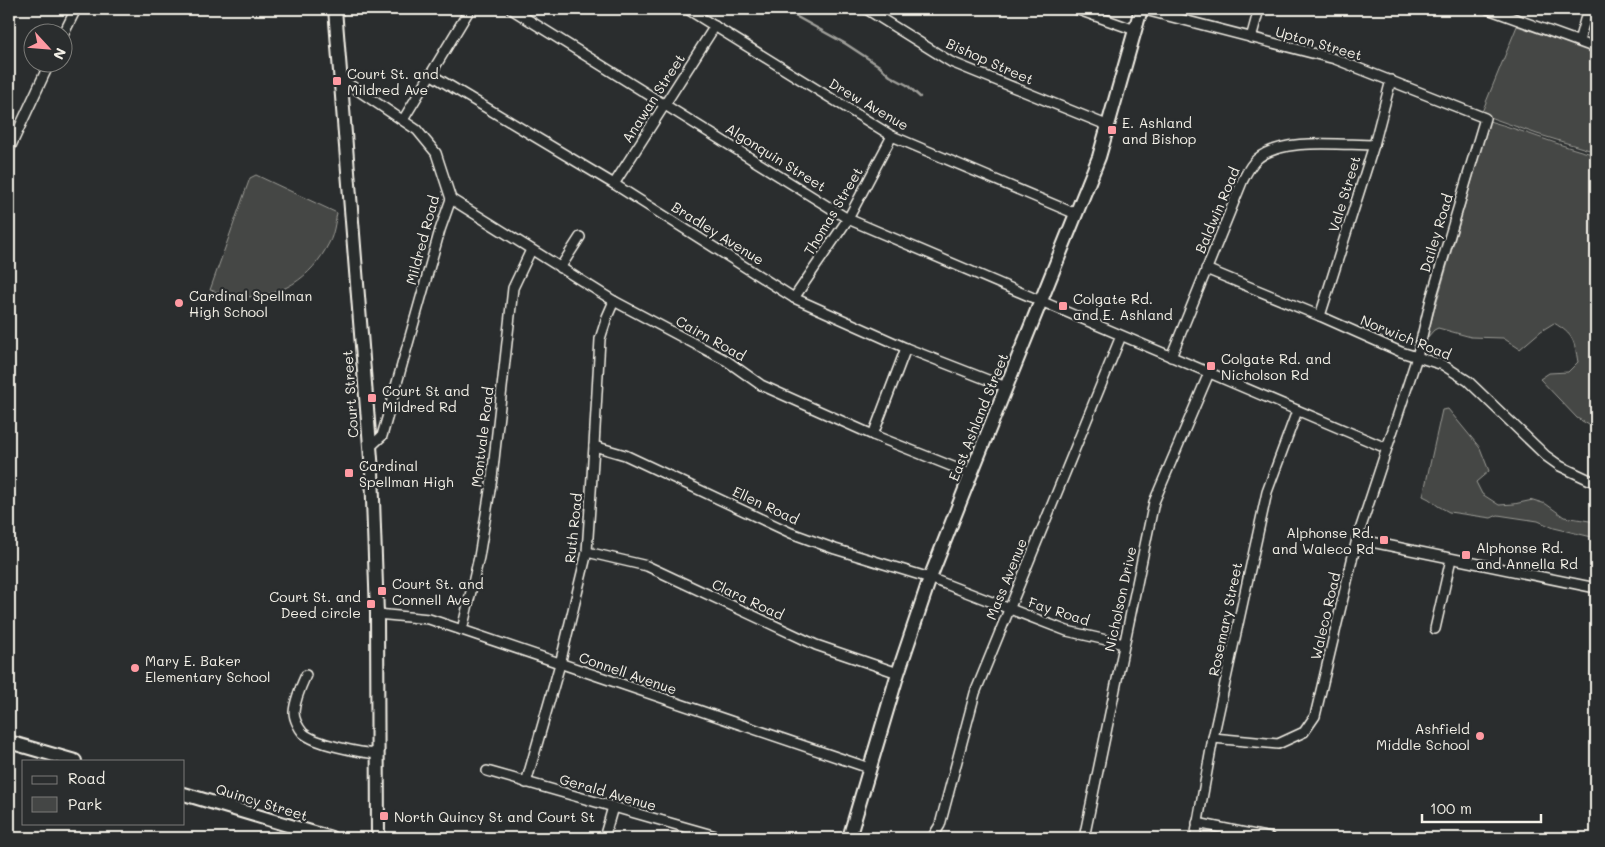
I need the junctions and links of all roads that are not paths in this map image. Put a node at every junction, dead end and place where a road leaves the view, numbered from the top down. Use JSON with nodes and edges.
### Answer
{"nodes":[{"id":1,"x":76,"y":9,"type":"edge"},
{"id":2,"x":335,"y":9,"type":"edge"},
{"id":3,"x":470,"y":9,"type":"edge"},
{"id":4,"x":511,"y":9,"type":"edge"},
{"id":5,"x":687,"y":9,"type":"edge"},
{"id":6,"x":866,"y":9,"type":"edge"},
{"id":7,"x":1076,"y":9,"type":"edge"},
{"id":8,"x":1141,"y":9,"type":"edge"},
{"id":9,"x":1259,"y":9,"type":"edge"},
{"id":10,"x":1488,"y":9,"type":"edge"},
{"id":11,"x":1588,"y":9,"type":"edge"},
{"id":12,"x":70,"y":22,"type":"edge"},
{"id":13,"x":715,"y":26,"type":"junction"},
{"id":14,"x":1136,"y":30,"type":"junction"},
{"id":15,"x":1251,"y":38,"type":"junction"},
{"id":16,"x":1579,"y":41,"type":"junction"},
{"id":17,"x":1596,"y":48,"type":"edge"},
{"id":18,"x":45,"y":72,"type":"edge"},
{"id":19,"x":430,"y":74,"type":"junction"},
{"id":20,"x":341,"y":79,"type":"junction"},
{"id":21,"x":1391,"y":80,"type":"junction"},
{"id":22,"x":665,"y":104,"type":"junction"},
{"id":23,"x":1485,"y":118,"type":"joint"},
{"id":24,"x":403,"y":120,"type":"junction"},
{"id":25,"x":1109,"y":126,"type":"junction"},
{"id":26,"x":892,"y":136,"type":"junction"},
{"id":27,"x":1374,"y":145,"type":"junction"},
{"id":28,"x":9,"y":150,"type":"edge"},
{"id":29,"x":614,"y":184,"type":"junction"},
{"id":30,"x":451,"y":199,"type":"junction"},
{"id":31,"x":1076,"y":214,"type":"junction"},
{"id":32,"x":848,"y":219,"type":"junction"},
{"id":33,"x":580,"y":237,"type":"dead end"},
{"id":34,"x":531,"y":250,"type":"junction"},
{"id":35,"x":560,"y":268,"type":"junction"},
{"id":36,"x":1206,"y":270,"type":"junction"},
{"id":37,"x":794,"y":298,"type":"junction"},
{"id":38,"x":614,"y":301,"type":"junction"},
{"id":39,"x":1040,"y":302,"type":"junction"},
{"id":40,"x":1320,"y":316,"type":"junction"},
{"id":41,"x":1121,"y":336,"type":"junction"},
{"id":42,"x":906,"y":348,"type":"junction"},
{"id":43,"x":1171,"y":357,"type":"junction"},
{"id":44,"x":1417,"y":357,"type":"junction"},
{"id":45,"x":1209,"y":373,"type":"junction"},
{"id":46,"x":1006,"y":387,"type":"junction"},
{"id":47,"x":1298,"y":410,"type":"junction"},
{"id":48,"x":873,"y":435,"type":"junction"},
{"id":49,"x":594,"y":446,"type":"junction"},
{"id":50,"x":370,"y":447,"type":"junction"},
{"id":51,"x":1386,"y":448,"type":"junction"},
{"id":52,"x":971,"y":474,"type":"junction"},
{"id":53,"x":1596,"y":483,"type":"edge"},
{"id":54,"x":1357,"y":539,"type":"junction"},
{"id":55,"x":587,"y":552,"type":"junction"},
{"id":56,"x":1451,"y":559,"type":"junction"},
{"id":57,"x":930,"y":578,"type":"junction"},
{"id":58,"x":1596,"y":588,"type":"edge"},
{"id":59,"x":1009,"y":609,"type":"junction"},
{"id":60,"x":377,"y":614,"type":"junction"},
{"id":61,"x":1435,"y":629,"type":"dead end"},
{"id":62,"x":462,"y":630,"type":"junction"},
{"id":63,"x":1124,"y":644,"type":"junction"},
{"id":64,"x":560,"y":664,"type":"junction"},
{"id":65,"x":898,"y":673,"type":"junction"},
{"id":66,"x":306,"y":675,"type":"dead end"},
{"id":67,"x":1213,"y":738,"type":"junction"},
{"id":68,"x":9,"y":742,"type":"edge"},
{"id":69,"x":378,"y":754,"type":"junction"},
{"id":70,"x":72,"y":760,"type":"edge"},
{"id":71,"x":869,"y":768,"type":"junction"},
{"id":72,"x":487,"y":771,"type":"dead end"},
{"id":73,"x":526,"y":783,"type":"junction"},
{"id":74,"x":185,"y":794,"type":"edge"},
{"id":75,"x":613,"y":807,"type":"junction"},
{"id":76,"x":1197,"y":822,"type":"junction"},
{"id":77,"x":331,"y":838,"type":"edge"},
{"id":78,"x":378,"y":838,"type":"edge"},
{"id":79,"x":604,"y":838,"type":"edge"},
{"id":80,"x":723,"y":838,"type":"edge"},
{"id":81,"x":849,"y":838,"type":"edge"},
{"id":82,"x":932,"y":838,"type":"edge"},
{"id":83,"x":1084,"y":838,"type":"edge"},
{"id":84,"x":1195,"y":838,"type":"edge"},
{"id":85,"x":1270,"y":838,"type":"edge"}],
"edges":[{"from":1,"to":12,"type":"street"},
{"from":2,"to":20,"type":"main road","name":"Court Street"},
{"from":3,"to":19,"type":"street"},
{"from":4,"to":22,"type":"street","name":"Algonquin Street"},
{"from":5,"to":13,"type":"street","name":"Drew Avenue"},
{"from":6,"to":25,"type":"street","name":"Bishop Street"},
{"from":7,"to":14,"type":"street"},
{"from":8,"to":14,"type":"main road","name":"East Ashland Street"},
{"from":8,"to":15,"type":"street","name":"Upton Street"},
{"from":9,"to":15,"type":"street"},
{"from":10,"to":16,"type":"street"},
{"from":11,"to":16,"type":"street"},
{"from":13,"to":22,"type":"street","name":"Anawan Street"},
{"from":13,"to":26,"type":"street","name":"Drew Avenue"},
{"from":14,"to":25,"type":"main road","name":"East Ashland Street"},
{"from":15,"to":21,"type":"street","name":"Upton Street"},
{"from":16,"to":17,"type":"street"},
{"from":18,"to":28,"type":"street"},
{"from":19,"to":24,"type":"street"},
{"from":19,"to":29,"type":"street","name":"Bradley Avenue"},
{"from":20,"to":24,"type":"street","name":"Mildred Road"},
{"from":20,"to":50,"type":"main road","name":"Court Street"},
{"from":21,"to":23,"type":"street","name":"Upton Street"},
{"from":21,"to":27,"type":"street","name":"Vale Street"},
{"from":22,"to":29,"type":"street","name":"Anawan Street"},
{"from":22,"to":32,"type":"street","name":"Algonquin Street"},
{"from":23,"to":44,"type":"street","name":"Dailey Road"},
{"from":24,"to":30,"type":"street","name":"Mildred Road"},
{"from":25,"to":31,"type":"main road","name":"East Ashland Street"},
{"from":26,"to":31,"type":"street","name":"Drew Avenue"},
{"from":26,"to":32,"type":"street","name":"Thomas Street"},
{"from":27,"to":36,"type":"street","name":"Baldwin Road"},
{"from":27,"to":40,"type":"street","name":"Vale Street"},
{"from":29,"to":37,"type":"street","name":"Bradley Avenue"},
{"from":30,"to":34,"type":"street","name":"Cairn Road"},
{"from":30,"to":50,"type":"street","name":"Mildred Road"},
{"from":31,"to":39,"type":"main road","name":"East Ashland Street"},
{"from":32,"to":37,"type":"street","name":"Thomas Street"},
{"from":32,"to":39,"type":"street","name":"Algonquin Street"},
{"from":33,"to":35,"type":"street"},
{"from":34,"to":35,"type":"street","name":"Cairn Road"},
{"from":34,"to":62,"type":"street","name":"Montvale Road"},
{"from":35,"to":38,"type":"street","name":"Cairn Road"},
{"from":36,"to":40,"type":"street","name":"Norwich Road"},
{"from":36,"to":43,"type":"street","name":"Baldwin Road"},
{"from":37,"to":42,"type":"street","name":"Bradley Avenue"},
{"from":38,"to":48,"type":"street","name":"Cairn Road"},
{"from":38,"to":49,"type":"street","name":"Ruth Road"},
{"from":39,"to":41,"type":"street","name":"Algonquin Street"},
{"from":39,"to":46,"type":"main road","name":"East Ashland Street"},
{"from":40,"to":44,"type":"street","name":"Norwich Road"},
{"from":41,"to":43,"type":"street","name":"Algonquin Street"},
{"from":41,"to":59,"type":"street","name":"Mass Avenue"},
{"from":42,"to":46,"type":"street","name":"Bradley Avenue"},
{"from":42,"to":48,"type":"street"},
{"from":43,"to":45,"type":"street","name":"Algonquin Street"},
{"from":44,"to":51,"type":"street","name":"Waleco Road"},
{"from":44,"to":53,"type":"street","name":"Norwich Road"},
{"from":45,"to":47,"type":"street","name":"Algonquin Street"},
{"from":45,"to":63,"type":"street","name":"Nicholson Drive"},
{"from":46,"to":52,"type":"main road","name":"East Ashland Street"},
{"from":47,"to":51,"type":"street","name":"Algonquin Street"},
{"from":47,"to":67,"type":"street","name":"Rosemary Street"},
{"from":48,"to":52,"type":"street","name":"Cairn Road"},
{"from":49,"to":55,"type":"street","name":"Ruth Road"},
{"from":49,"to":57,"type":"street","name":"Ellen Road"},
{"from":50,"to":60,"type":"main road","name":"Court Street"},
{"from":51,"to":54,"type":"street","name":"Waleco Road"},
{"from":52,"to":57,"type":"main road","name":"East Ashland Street"},
{"from":54,"to":56,"type":"street"},
{"from":54,"to":67,"type":"street","name":"Waleco Road"},
{"from":55,"to":64,"type":"street","name":"Ruth Road"},
{"from":55,"to":65,"type":"street","name":"Clara Road"},
{"from":56,"to":58,"type":"street"},
{"from":56,"to":61,"type":"street"},
{"from":57,"to":59,"type":"street","name":"Fay Road"},
{"from":57,"to":65,"type":"main road","name":"East Ashland Street"},
{"from":59,"to":63,"type":"street","name":"Fay Road"},
{"from":59,"to":82,"type":"street","name":"Mass Avenue"},
{"from":60,"to":62,"type":"street","name":"Connell Avenue"},
{"from":60,"to":69,"type":"main road","name":"Court Street"},
{"from":62,"to":64,"type":"street","name":"Connell Avenue"},
{"from":63,"to":83,"type":"street","name":"Nicholson Drive"},
{"from":64,"to":71,"type":"street","name":"Connell Avenue"},
{"from":64,"to":73,"type":"street","name":"Ruth Road"},
{"from":65,"to":71,"type":"main road","name":"East Ashland Street"},
{"from":66,"to":69,"type":"street"},
{"from":67,"to":76,"type":"street","name":"Rosemary Street"},
{"from":68,"to":70,"type":"main road"},
{"from":69,"to":78,"type":"main road","name":"Court Street"},
{"from":71,"to":81,"type":"main road","name":"East Ashland Street"},
{"from":72,"to":73,"type":"street","name":"Gerald Avenue"},
{"from":73,"to":75,"type":"street","name":"Gerald Avenue"},
{"from":74,"to":77,"type":"main road","name":"Quincy Street"},
{"from":75,"to":79,"type":"street"},
{"from":75,"to":80,"type":"street","name":"Gerald Avenue"},
{"from":76,"to":84,"type":"street","name":"Rosemary Street"},
{"from":76,"to":85,"type":"street"}]}
